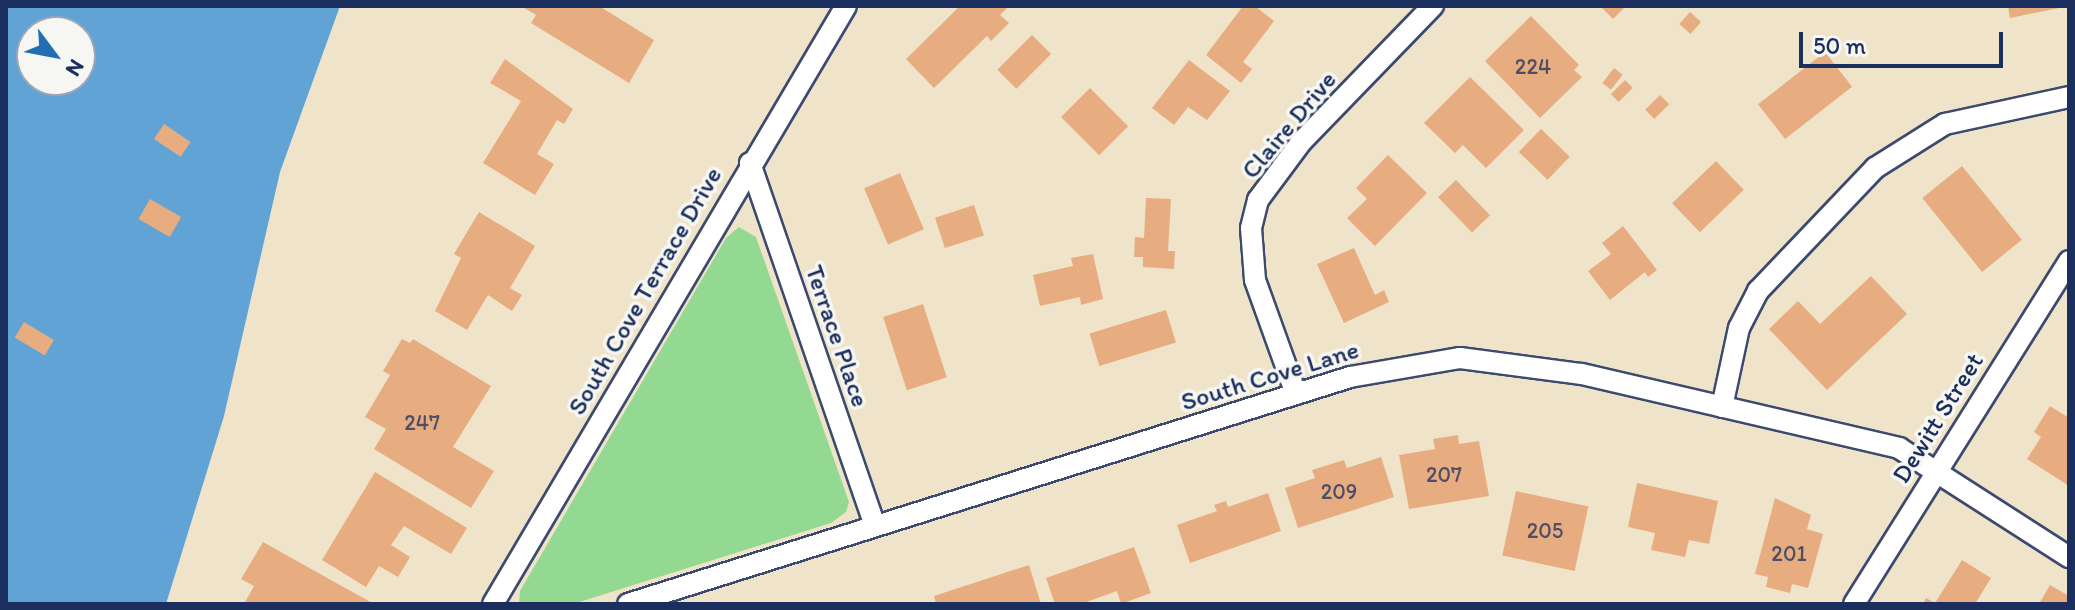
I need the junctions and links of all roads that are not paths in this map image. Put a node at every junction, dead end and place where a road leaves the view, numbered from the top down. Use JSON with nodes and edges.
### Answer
{"nodes":[{"id":1,"x":846,"y":6,"type":"edge"},
{"id":2,"x":1433,"y":6,"type":"edge"},
{"id":3,"x":2069,"y":97,"type":"edge"},
{"id":4,"x":750,"y":163,"type":"junction"},
{"id":5,"x":2069,"y":261,"type":"edge"},
{"id":6,"x":1296,"y":394,"type":"junction"},
{"id":7,"x":1722,"y":407,"type":"junction"},
{"id":8,"x":1935,"y":472,"type":"junction"},
{"id":9,"x":875,"y":526,"type":"junction"},
{"id":10,"x":2069,"y":557,"type":"edge"},
{"id":11,"x":493,"y":604,"type":"edge"},
{"id":12,"x":628,"y":604,"type":"edge"},
{"id":13,"x":1854,"y":604,"type":"edge"}],
"edges":[{"from":1,"to":4,"type":"street","name":"South Cove Terrace Drive"},
{"from":2,"to":6,"type":"street","name":"Claire Drive"},
{"from":3,"to":7,"type":"street"},
{"from":4,"to":9,"type":"street","name":"Terrace Place"},
{"from":4,"to":11,"type":"street","name":"South Cove Terrace Drive"},
{"from":5,"to":8,"type":"street","name":"Dewitt Street"},
{"from":6,"to":7,"type":"street","name":"South Cove Lane"},
{"from":6,"to":9,"type":"street","name":"South Cove Lane"},
{"from":7,"to":8,"type":"street","name":"South Cove Lane"},
{"from":8,"to":10,"type":"street","name":"South Cove Lane"},
{"from":8,"to":13,"type":"street","name":"Dewitt Street"},
{"from":9,"to":12,"type":"street","name":"South Cove Lane"}]}
